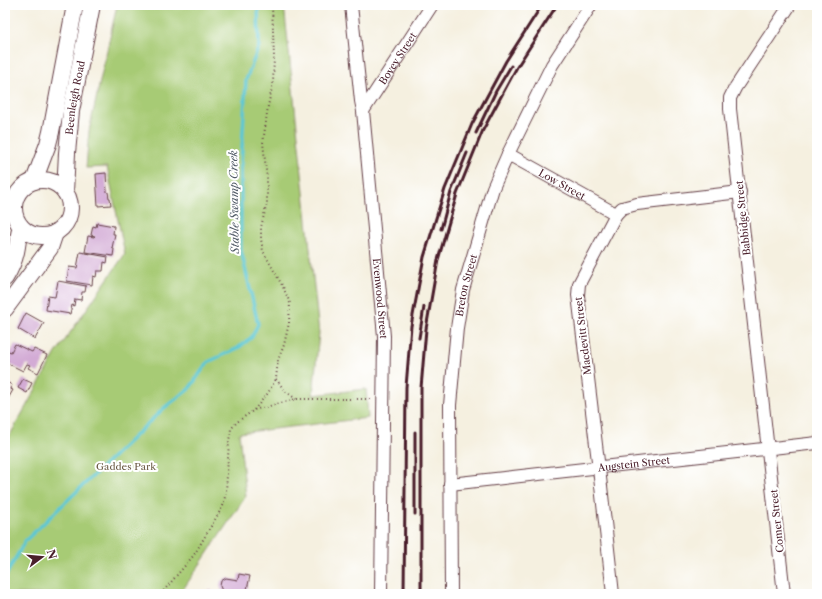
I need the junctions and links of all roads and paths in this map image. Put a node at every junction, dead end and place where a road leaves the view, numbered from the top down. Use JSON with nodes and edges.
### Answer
{"nodes":[{"id":1,"x":75,"y":5,"type":"edge"},
{"id":2,"x":92,"y":5,"type":"edge"},
{"id":3,"x":272,"y":5,"type":"edge"},
{"id":4,"x":351,"y":5,"type":"edge"},
{"id":5,"x":432,"y":5,"type":"edge"},
{"id":6,"x":591,"y":5,"type":"edge"},
{"id":7,"x":790,"y":5,"type":"edge"},
{"id":8,"x":363,"y":111,"type":"junction"},
{"id":9,"x":508,"y":154,"type":"junction"},
{"id":10,"x":34,"y":181,"type":"junction"},
{"id":11,"x":66,"y":192,"type":"junction"},
{"id":12,"x":740,"y":192,"type":"junction"},
{"id":13,"x":12,"y":193,"type":"edge"},
{"id":14,"x":616,"y":214,"type":"junction"},
{"id":15,"x":14,"y":221,"type":"edge"},
{"id":16,"x":55,"y":233,"type":"junction"},
{"id":17,"x":5,"y":278,"type":"edge"},
{"id":18,"x":5,"y":309,"type":"edge"},
{"id":19,"x":276,"y":379,"type":"junction"},
{"id":20,"x":296,"y":399,"type":"junction"},
{"id":21,"x":383,"y":399,"type":"junction"},
{"id":22,"x":254,"y":410,"type":"junction"},
{"id":23,"x":817,"y":443,"type":"edge"},
{"id":24,"x":769,"y":449,"type":"junction"},
{"id":25,"x":599,"y":468,"type":"junction"},
{"id":26,"x":450,"y":484,"type":"junction"},
{"id":27,"x":164,"y":591,"type":"junction"},
{"id":28,"x":161,"y":594,"type":"edge"},
{"id":29,"x":166,"y":594,"type":"edge"},
{"id":30,"x":381,"y":594,"type":"edge"},
{"id":31,"x":450,"y":594,"type":"edge"},
{"id":32,"x":613,"y":594,"type":"edge"},
{"id":33,"x":784,"y":594,"type":"edge"}],
"edges":[{"from":1,"to":10,"type":"main road","name":"Beenleigh Road"},
{"from":2,"to":11,"type":"main road","name":"Beenleigh Road"},
{"from":3,"to":19,"type":"path"},
{"from":4,"to":8,"type":"street","name":"Evenwood Street"},
{"from":5,"to":8,"type":"street","name":"Bovey Street"},
{"from":6,"to":9,"type":"street","name":"Breton Street"},
{"from":7,"to":12,"type":"street","name":"Babbidge Street"},
{"from":8,"to":21,"type":"street","name":"Evenwood Street"},
{"from":9,"to":14,"type":"street","name":"Low Street"},
{"from":9,"to":26,"type":"street","name":"Breton Street"},
{"from":10,"to":11,"type":"main road"},
{"from":10,"to":13,"type":"main road"},
{"from":11,"to":16,"type":"main road"},
{"from":12,"to":14,"type":"street"},
{"from":12,"to":24,"type":"street","name":"Babbidge Street"},
{"from":13,"to":15,"type":"main road"},
{"from":14,"to":25,"type":"street","name":"Macdevitt Street"},
{"from":15,"to":16,"type":"main road"},
{"from":15,"to":17,"type":"main road"},
{"from":16,"to":18,"type":"main road"},
{"from":19,"to":20,"type":"path"},
{"from":19,"to":22,"type":"path"},
{"from":20,"to":21,"type":"path"},
{"from":20,"to":22,"type":"path"},
{"from":21,"to":30,"type":"street","name":"Evenwood Street"},
{"from":22,"to":27,"type":"path"},
{"from":23,"to":24,"type":"street","name":"Augstein Street"},
{"from":24,"to":25,"type":"street","name":"Augstein Street"},
{"from":24,"to":33,"type":"street","name":"Comer Street"},
{"from":25,"to":26,"type":"street","name":"Augstein Street"},
{"from":25,"to":32,"type":"street","name":"Macdevitt Street"},
{"from":26,"to":31,"type":"street","name":"Breton Street"},
{"from":27,"to":28,"type":"path"},
{"from":27,"to":29,"type":"path"}]}
